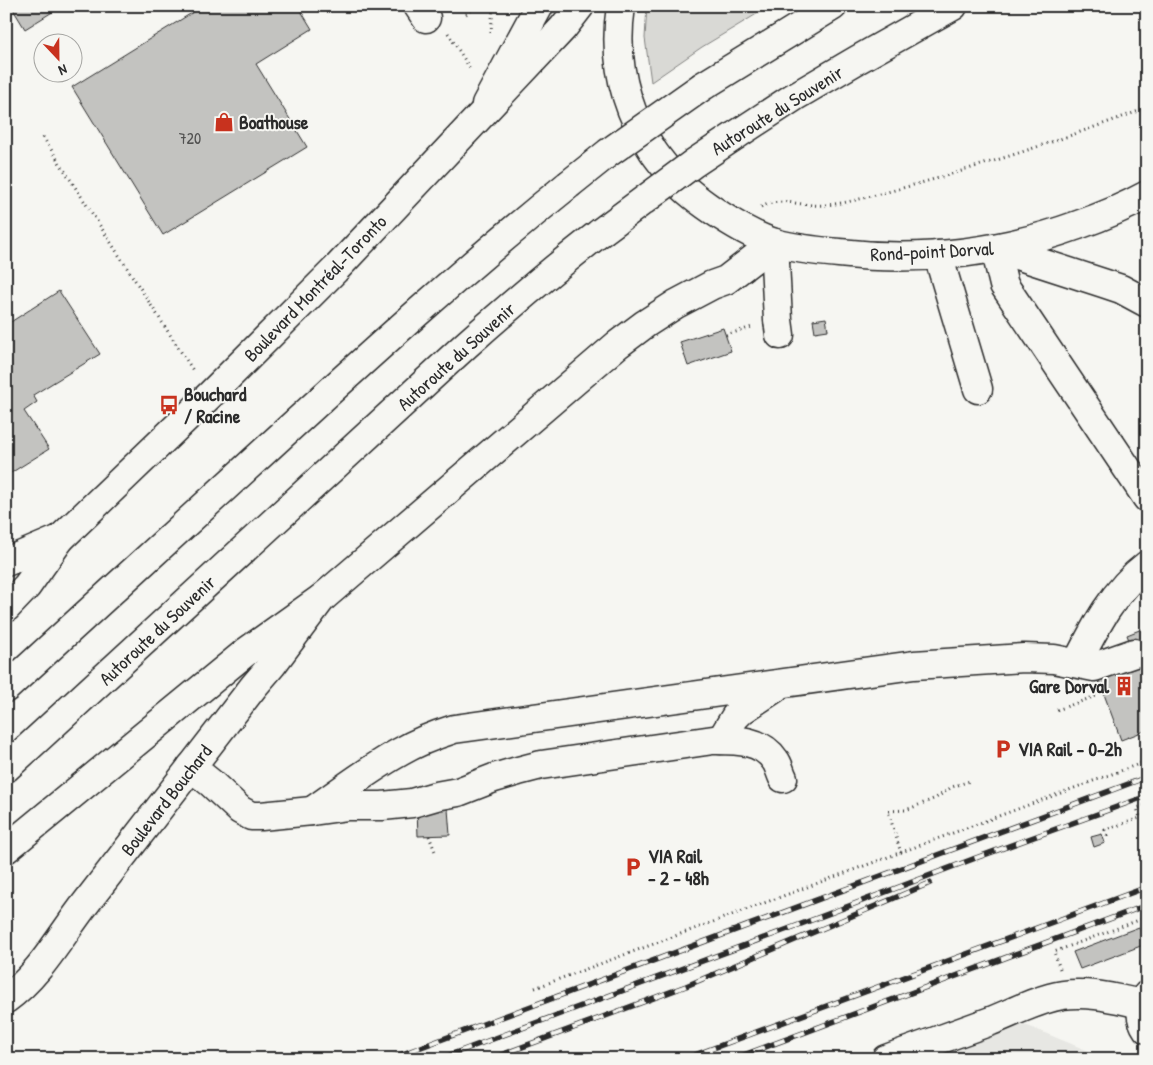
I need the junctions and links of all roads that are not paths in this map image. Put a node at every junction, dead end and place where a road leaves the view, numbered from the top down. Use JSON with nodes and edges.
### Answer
{"nodes":[{"id":1,"x":539,"y":6,"type":"edge"},
{"id":2,"x":580,"y":6,"type":"edge"},
{"id":3,"x":621,"y":6,"type":"edge"},
{"id":4,"x":833,"y":6,"type":"edge"},
{"id":5,"x":953,"y":6,"type":"edge"},
{"id":6,"x":479,"y":116,"type":"junction"},
{"id":7,"x":1147,"y":195,"type":"edge"},
{"id":8,"x":774,"y":243,"type":"junction"},
{"id":9,"x":995,"y":248,"type":"junction"},
{"id":10,"x":938,"y":255,"type":"junction"},
{"id":11,"x":1147,"y":303,"type":"edge"},
{"id":12,"x":780,"y":335,"type":"dead end"},
{"id":13,"x":978,"y":389,"type":"dead end"},
{"id":14,"x":1147,"y":498,"type":"edge"},
{"id":15,"x":60,"y":539,"type":"junction"},
{"id":16,"x":6,"y":562,"type":"edge"},
{"id":17,"x":1147,"y":565,"type":"edge"},
{"id":18,"x":322,"y":598,"type":"junction"},
{"id":19,"x":6,"y":608,"type":"edge"},
{"id":20,"x":1134,"y":653,"type":"dead end"},
{"id":21,"x":1077,"y":662,"type":"junction"},
{"id":22,"x":783,"y":683,"type":"junction"},
{"id":23,"x":6,"y":688,"type":"edge"},
{"id":24,"x":721,"y":740,"type":"junction"},
{"id":25,"x":191,"y":767,"type":"junction"},
{"id":26,"x":6,"y":768,"type":"edge"},
{"id":27,"x":783,"y":778,"type":"dead end"},
{"id":28,"x":312,"y":811,"type":"junction"},
{"id":29,"x":6,"y":849,"type":"edge"},
{"id":30,"x":6,"y":999,"type":"edge"},
{"id":31,"x":1145,"y":1010,"type":"edge"},
{"id":32,"x":886,"y":1059,"type":"edge"}],
"edges":[{"from":1,"to":6,"type":"main road"},
{"from":2,"to":6,"type":"main road","name":"Boulevard Montréal-Toronto"},
{"from":3,"to":8,"type":"main road","name":"Rond-point Dorval"},
{"from":4,"to":23,"type":"main road","bridge":true},
{"from":5,"to":26,"type":"main road","name":"Autoroute du Souvenir","bridge":true},
{"from":6,"to":15,"type":"main road","name":"Boulevard Montréal-Toronto"},
{"from":7,"to":9,"type":"main road","name":"Rond-point Dorval"},
{"from":8,"to":10,"type":"main road","name":"Rond-point Dorval"},
{"from":8,"to":12,"type":"main road"},
{"from":8,"to":18,"type":"main road"},
{"from":9,"to":10,"type":"main road","name":"Rond-point Dorval"},
{"from":9,"to":11,"type":"main road"},
{"from":9,"to":14,"type":"main road"},
{"from":10,"to":13,"type":"main road"},
{"from":15,"to":16,"type":"main road","name":"Boulevard Montréal-Toronto"},
{"from":15,"to":19,"type":"main road"},
{"from":17,"to":21,"type":"main road"},
{"from":18,"to":25,"type":"main road","name":"Boulevard Bouchard"},
{"from":18,"to":29,"type":"main road"},
{"from":20,"to":21,"type":"main road"},
{"from":21,"to":22,"type":"main road"},
{"from":22,"to":24,"type":"main road"},
{"from":22,"to":28,"type":"main road"},
{"from":24,"to":27,"type":"main road"},
{"from":24,"to":28,"type":"main road"},
{"from":25,"to":28,"type":"main road"},
{"from":25,"to":30,"type":"main road","name":"Boulevard Bouchard"},
{"from":31,"to":32,"type":"main road"}]}
